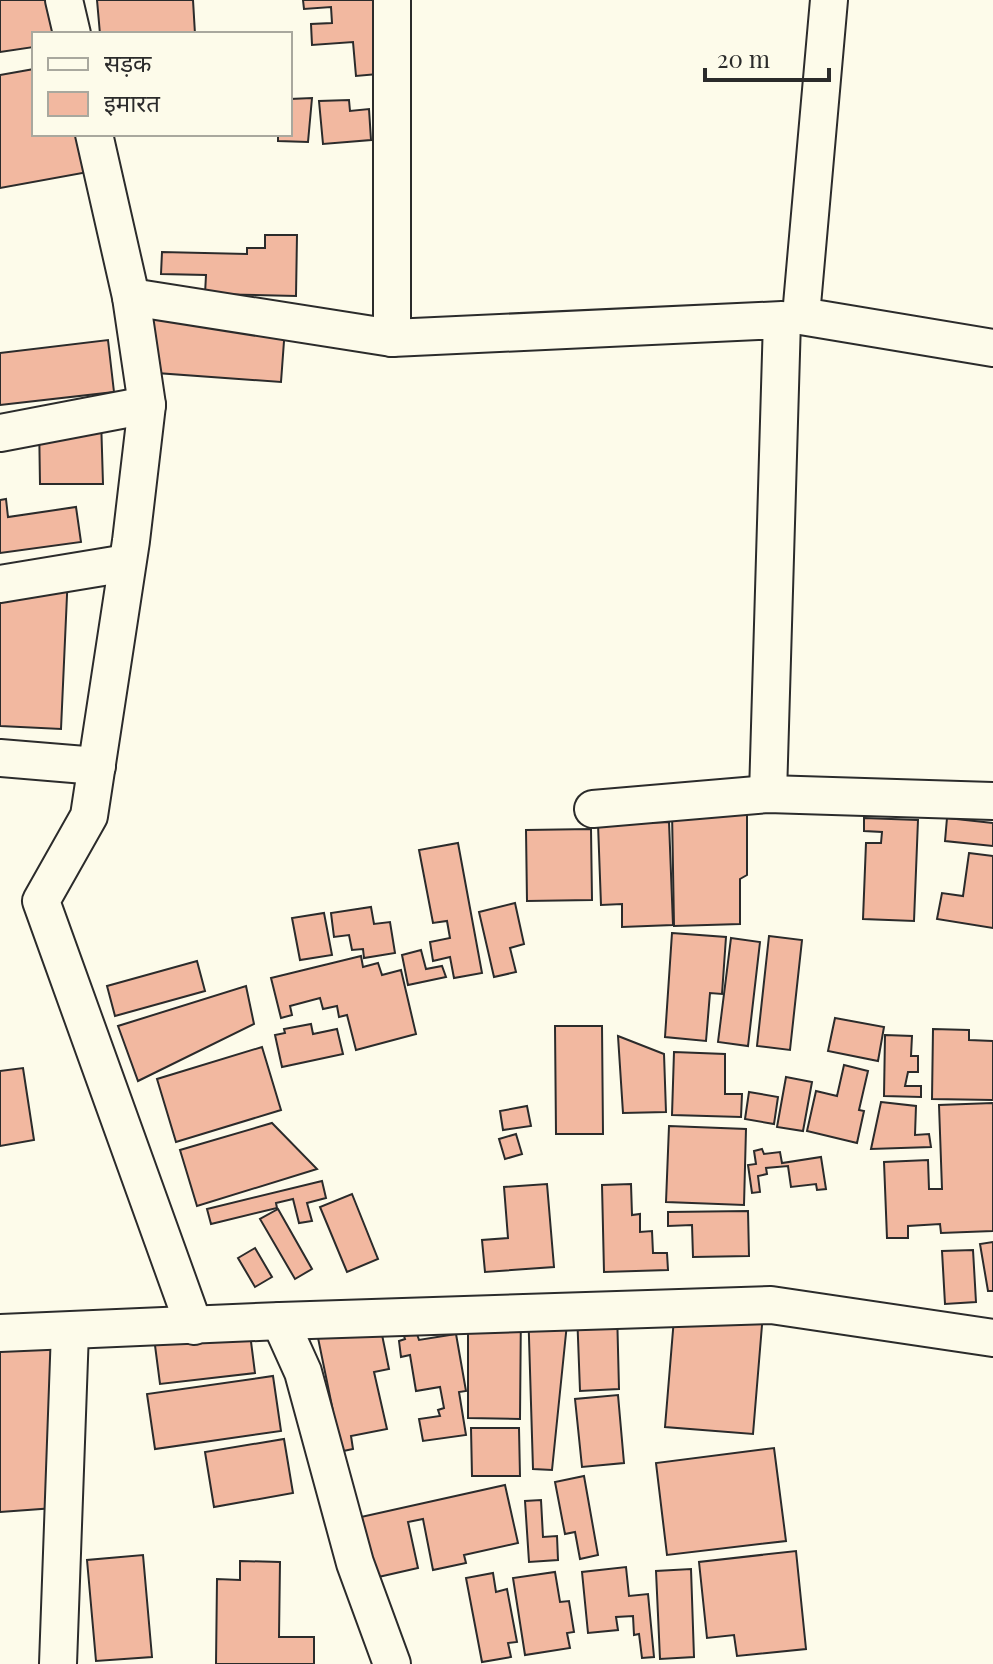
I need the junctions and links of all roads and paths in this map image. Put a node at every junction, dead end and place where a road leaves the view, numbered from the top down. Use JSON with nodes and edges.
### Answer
{"nodes":[{"id":1,"x":64,"y":0,"type":"edge"},
{"id":2,"x":392,"y":0,"type":"edge"},
{"id":3,"x":829,"y":0,"type":"edge"},
{"id":4,"x":72,"y":32,"type":"edge"},
{"id":5,"x":94,"y":136,"type":"edge"},
{"id":6,"x":131,"y":297,"type":"junction"},
{"id":7,"x":392,"y":338,"type":"junction"},
{"id":8,"x":993,"y":348,"type":"edge"},
{"id":9,"x":147,"y":405,"type":"junction"},
{"id":10,"x":0,"y":433,"type":"edge"},
{"id":11,"x":127,"y":563,"type":"junction"},
{"id":12,"x":0,"y":584,"type":"edge"},
{"id":13,"x":0,"y":758,"type":"edge"},
{"id":14,"x":97,"y":766,"type":"junction"},
{"id":15,"x":768,"y":794,"type":"junction"},
{"id":16,"x":993,"y":801,"type":"edge"},
{"id":17,"x":593,"y":809,"type":"dead end"},
{"id":18,"x":280,"y":1321,"type":"junction"},
{"id":19,"x":194,"y":1326,"type":"junction"},
{"id":20,"x":70,"y":1331,"type":"junction"},
{"id":21,"x":0,"y":1333,"type":"edge"},
{"id":22,"x":993,"y":1338,"type":"edge"},
{"id":23,"x":58,"y":1664,"type":"edge"},
{"id":24,"x":392,"y":1664,"type":"edge"}],
"edges":[{"from":1,"to":4,"type":"street"},
{"from":2,"to":7,"type":"street"},
{"from":3,"to":8,"type":"street"},
{"from":5,"to":6,"type":"street"},
{"from":6,"to":7,"type":"street"},
{"from":6,"to":9,"type":"street"},
{"from":7,"to":15,"type":"street"},
{"from":9,"to":10,"type":"street"},
{"from":9,"to":11,"type":"street"},
{"from":11,"to":12,"type":"street"},
{"from":11,"to":14,"type":"street"},
{"from":13,"to":14,"type":"street"},
{"from":14,"to":19,"type":"street"},
{"from":15,"to":16,"type":"street"},
{"from":15,"to":17,"type":"street"},
{"from":18,"to":19,"type":"street"},
{"from":18,"to":22,"type":"street"},
{"from":18,"to":24,"type":"street"},
{"from":19,"to":20,"type":"street"},
{"from":20,"to":21,"type":"street"},
{"from":20,"to":23,"type":"street"}]}
